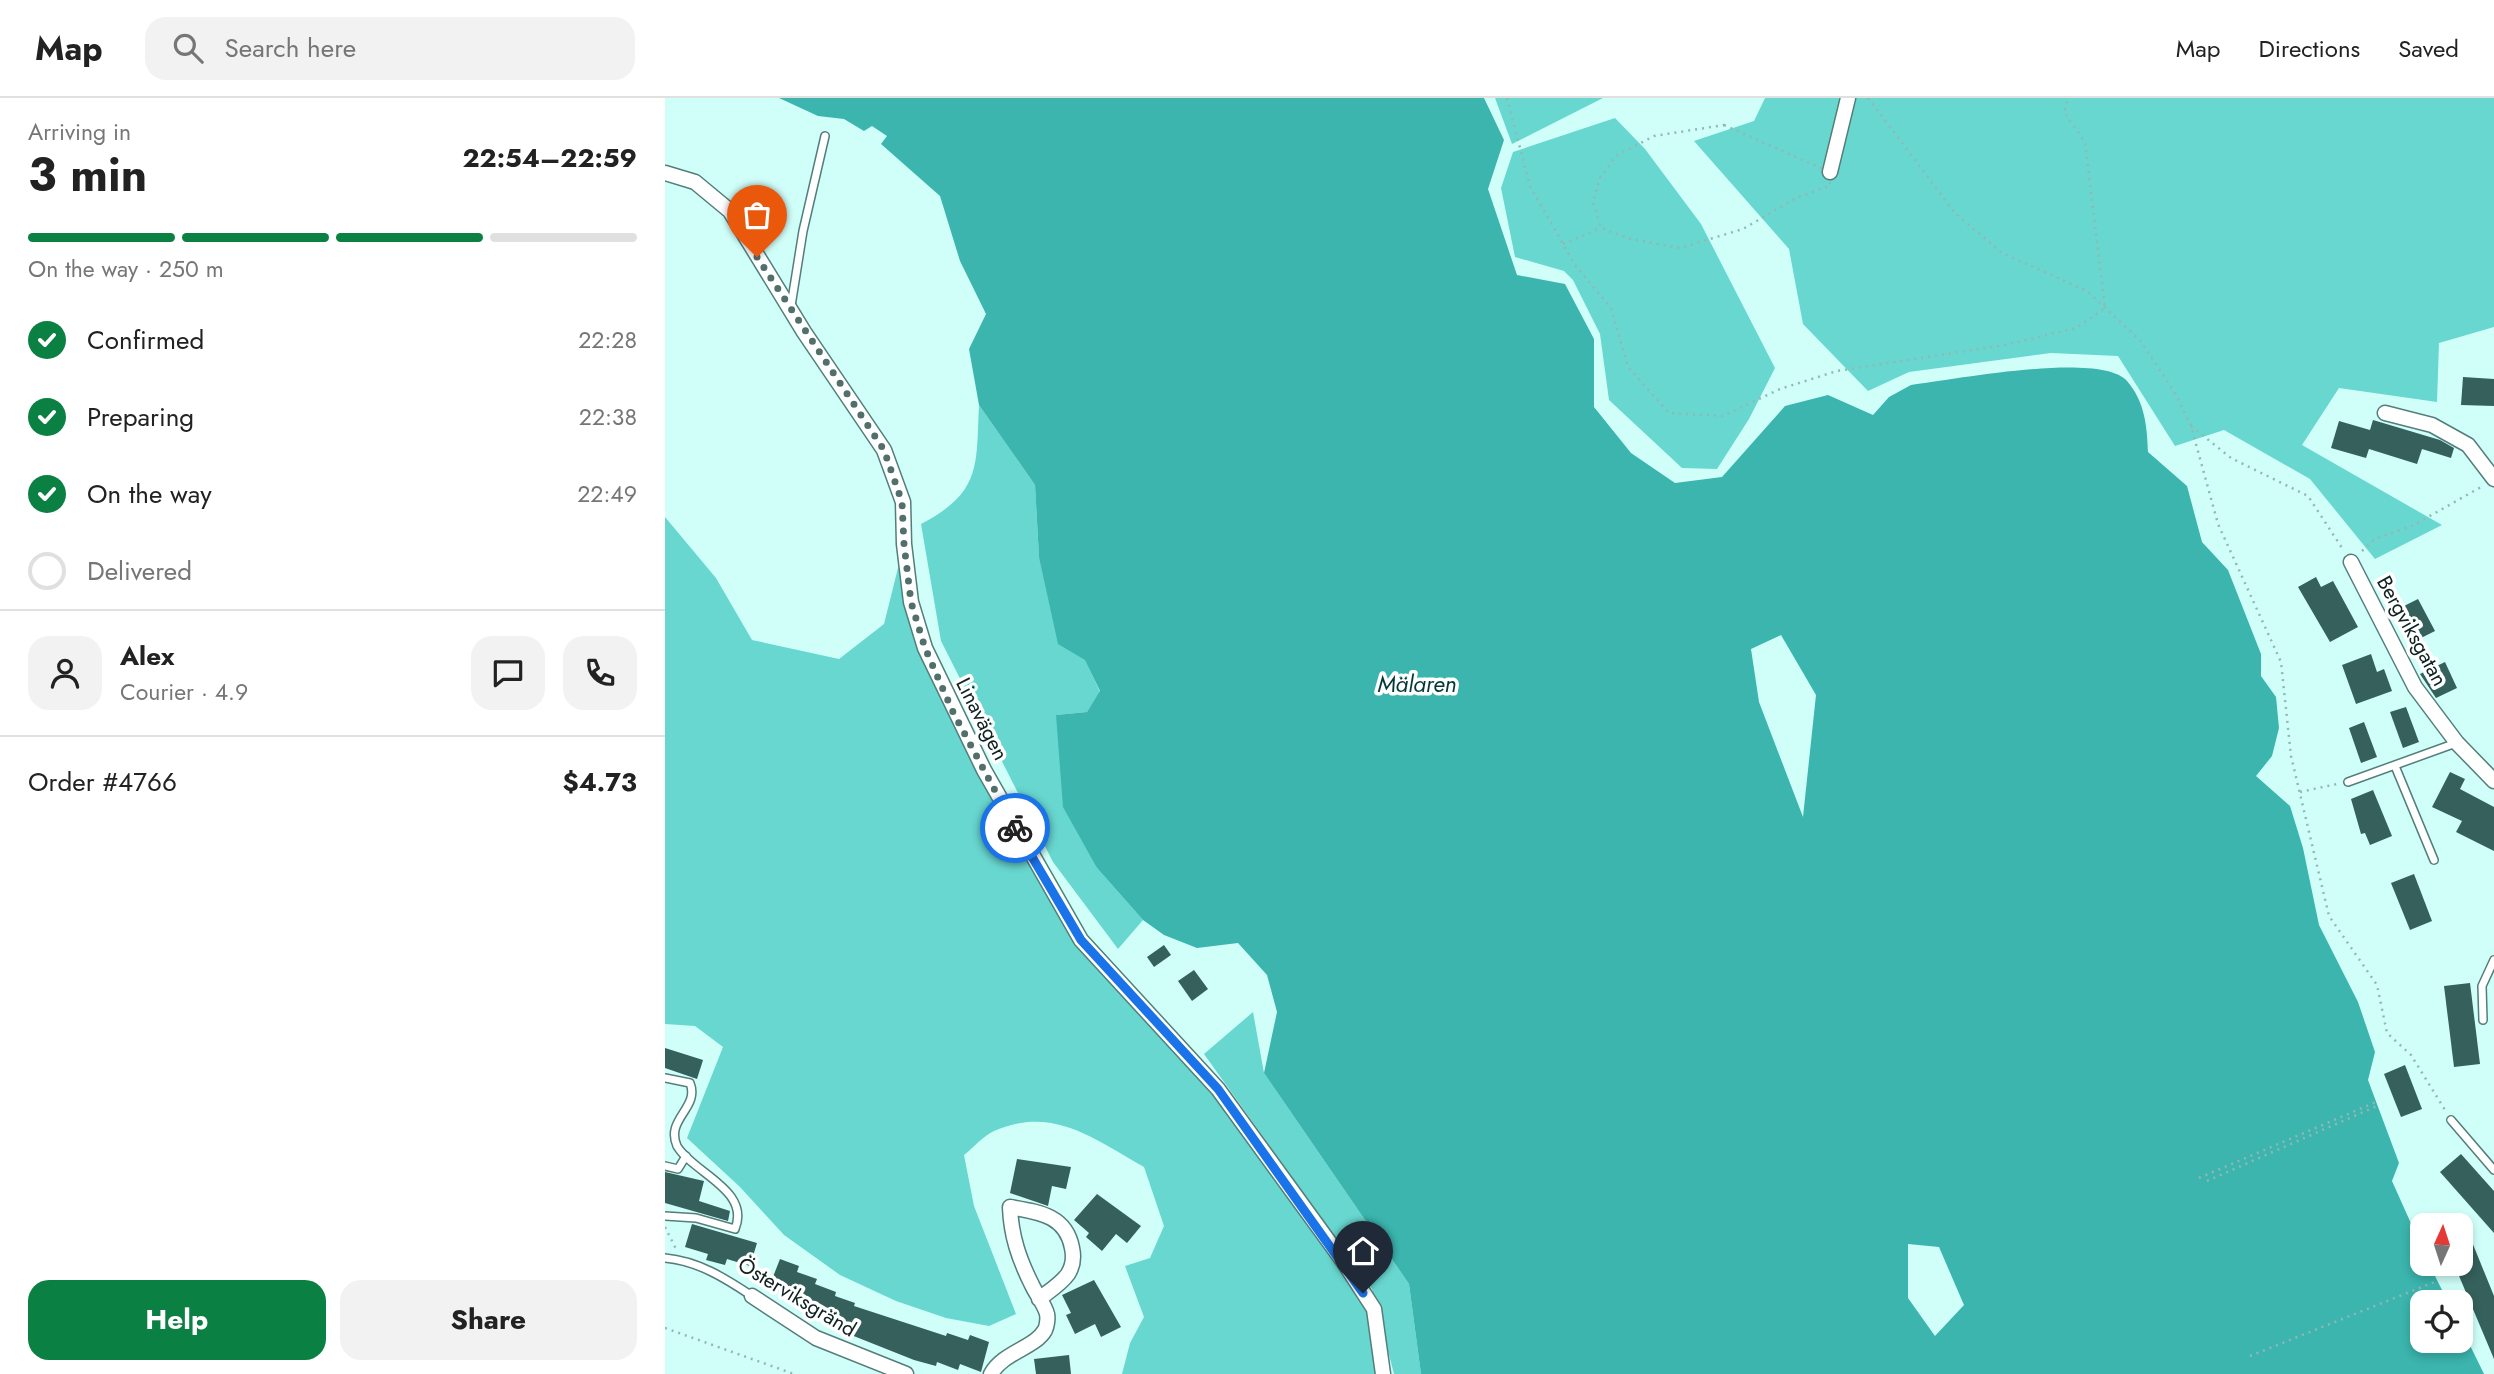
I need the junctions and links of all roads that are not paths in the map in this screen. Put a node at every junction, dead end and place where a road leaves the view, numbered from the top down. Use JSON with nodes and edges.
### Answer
{"nodes":[{"id":1,"x":1848,"y":98,"type":"edge"},
{"id":2,"x":825,"y":136,"type":"dead end"},
{"id":3,"x":1830,"y":172,"type":"road end"},
{"id":4,"x":665,"y":173,"type":"edge"},
{"id":5,"x":790,"y":311,"type":"junction"},
{"id":6,"x":2385,"y":413,"type":"dead end"},
{"id":7,"x":2489,"y":482,"type":"edge"},
{"id":8,"x":2351,"y":562,"type":"road end"},
{"id":9,"x":2457,"y":743,"type":"junction"},
{"id":10,"x":2395,"y":766,"type":"junction"},
{"id":11,"x":2494,"y":781,"type":"edge"},
{"id":12,"x":2348,"y":782,"type":"road end"},
{"id":13,"x":2434,"y":860,"type":"dead end"},
{"id":14,"x":2494,"y":960,"type":"edge"},
{"id":15,"x":2483,"y":1020,"type":"dead end"},
{"id":16,"x":665,"y":1078,"type":"edge"},
{"id":17,"x":2451,"y":1120,"type":"road end"},
{"id":18,"x":665,"y":1122,"type":"edge"},
{"id":19,"x":675,"y":1123,"type":"junction"},
{"id":20,"x":687,"y":1156,"type":"junction"},
{"id":21,"x":665,"y":1166,"type":"edge"},
{"id":22,"x":2494,"y":1170,"type":"edge"},
{"id":23,"x":665,"y":1216,"type":"edge"},
{"id":24,"x":665,"y":1258,"type":"edge"},
{"id":25,"x":753,"y":1296,"type":"joint"},
{"id":26,"x":1039,"y":1300,"type":"junction"},
{"id":27,"x":906,"y":1374,"type":"edge"},
{"id":28,"x":991,"y":1374,"type":"edge"},
{"id":29,"x":1383,"y":1374,"type":"edge"}],
"edges":[{"from":1,"to":3,"type":"street"},
{"from":2,"to":5,"type":"lane"},
{"from":4,"to":5,"type":"street","name":"Linavägen"},
{"from":5,"to":29,"type":"street","name":"Linavägen"},
{"from":6,"to":7,"type":"street"},
{"from":8,"to":9,"type":"street","name":"Bergviksgatan"},
{"from":9,"to":10,"type":"lane"},
{"from":9,"to":11,"type":"street","name":"Bergviksgatan"},
{"from":10,"to":12,"type":"lane"},
{"from":10,"to":13,"type":"lane"},
{"from":14,"to":15,"type":"lane"},
{"from":16,"to":19,"type":"lane"},
{"from":17,"to":22,"type":"lane"},
{"from":18,"to":19,"type":"lane"},
{"from":19,"to":20,"type":"lane"},
{"from":20,"to":21,"type":"lane"},
{"from":20,"to":23,"type":"lane"},
{"from":24,"to":25,"type":"lane","name":"Österviksgränd"},
{"from":25,"to":27,"type":"street","name":"Österviksgränd"},
{"from":26,"to":26,"type":"street"},
{"from":26,"to":28,"type":"street"}]}
